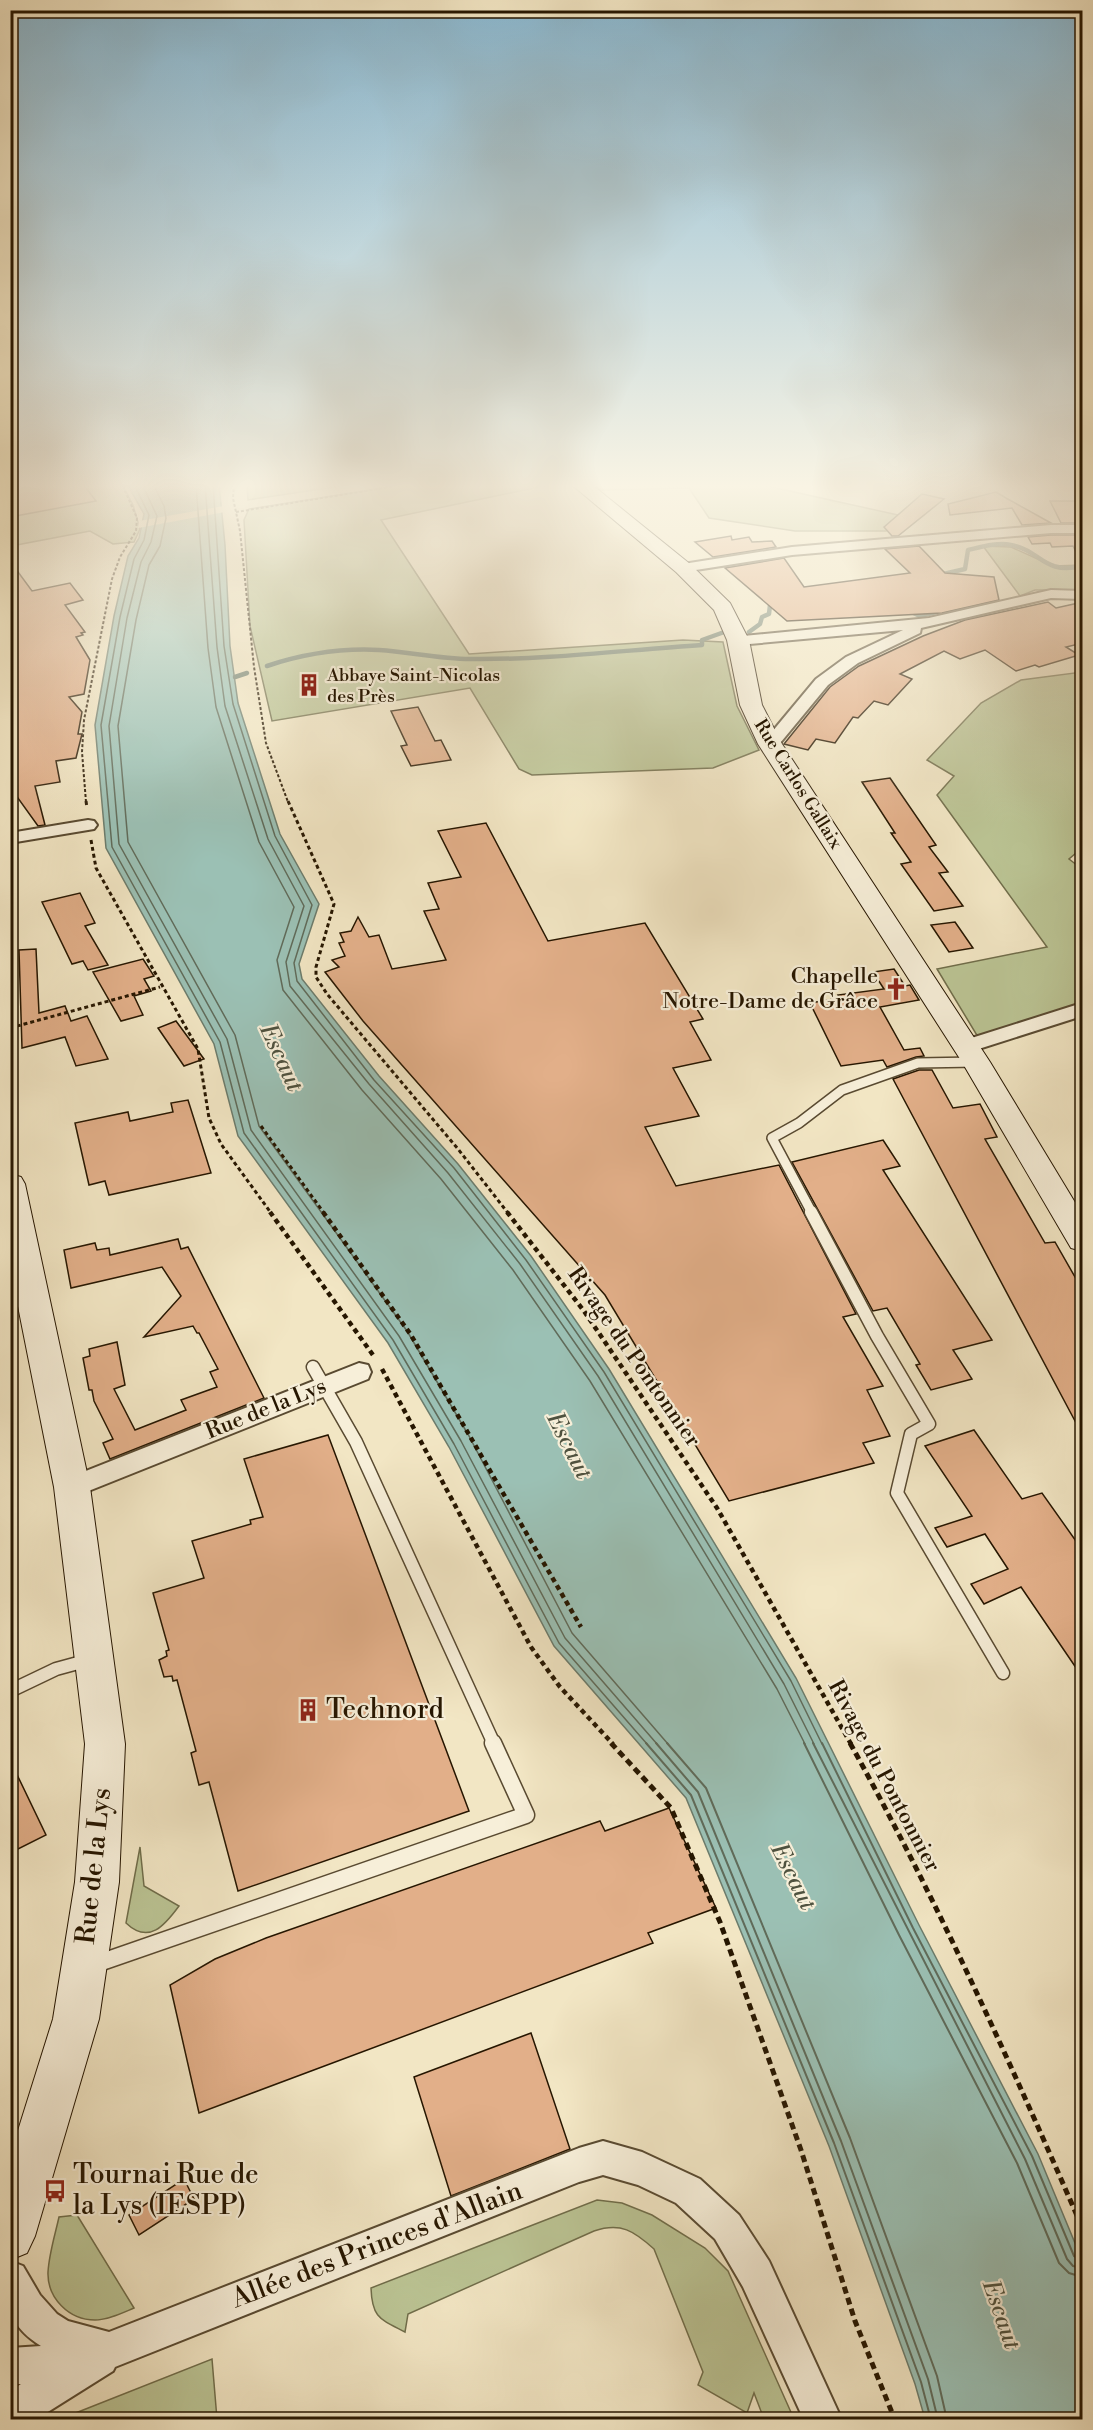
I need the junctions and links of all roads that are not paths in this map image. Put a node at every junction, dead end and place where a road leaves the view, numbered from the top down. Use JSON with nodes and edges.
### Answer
{"nodes":[{"id":1,"x":713,"y":597,"type":"edge"},
{"id":2,"x":1036,"y":597,"type":"edge"},
{"id":3,"x":929,"y":623,"type":"junction"},
{"id":4,"x":822,"y":632,"type":"junction"},
{"id":5,"x":738,"y":640,"type":"junction"},
{"id":6,"x":852,"y":660,"type":"junction"},
{"id":7,"x":770,"y":744,"type":"junction"},
{"id":8,"x":88,"y":825,"type":"road end"},
{"id":9,"x":10,"y":838,"type":"edge"},
{"id":10,"x":1083,"y":1009,"type":"edge"},
{"id":11,"x":971,"y":1055,"type":"junction"},
{"id":12,"x":10,"y":1184,"type":"edge"},
{"id":13,"x":1083,"y":1240,"type":"edge"},
{"id":14,"x":20,"y":1290,"type":"edge"},
{"id":15,"x":359,"y":1372,"type":"dead end"},
{"id":16,"x":318,"y":1376,"type":"junction"},
{"id":17,"x":72,"y":1487,"type":"junction"},
{"id":18,"x":93,"y":1659,"type":"junction"},
{"id":19,"x":1003,"y":1673,"type":"dead end"},
{"id":20,"x":10,"y":1691,"type":"edge"},
{"id":21,"x":82,"y":1969,"type":"junction"},
{"id":22,"x":20,"y":2167,"type":"edge"},
{"id":23,"x":10,"y":2236,"type":"edge"},
{"id":24,"x":10,"y":2278,"type":"edge"},
{"id":25,"x":114,"y":2349,"type":"junction"},
{"id":26,"x":10,"y":2366,"type":"edge"},
{"id":27,"x":10,"y":2415,"type":"edge"},
{"id":28,"x":824,"y":2420,"type":"edge"}],
"edges":[{"from":1,"to":5,"type":"main road","name":"Rue Carlos Gallaix"},
{"from":2,"to":3,"type":"street"},
{"from":3,"to":4,"type":"street"},
{"from":3,"to":6,"type":"street"},
{"from":4,"to":5,"type":"street"},
{"from":4,"to":6,"type":"street"},
{"from":5,"to":7,"type":"main road","name":"Rue Carlos Gallaix"},
{"from":6,"to":7,"type":"street"},
{"from":7,"to":11,"type":"main road","name":"Rue Carlos Gallaix"},
{"from":8,"to":9,"type":"street"},
{"from":10,"to":11,"type":"street"},
{"from":11,"to":13,"type":"main road","name":"Rue Carlos Gallaix"},
{"from":11,"to":19,"type":"lane"},
{"from":12,"to":14,"type":"main road","name":"Rue de la Lys"},
{"from":14,"to":17,"type":"main road","name":"Rue de la Lys"},
{"from":15,"to":16,"type":"street","name":"Rue de la Lys"},
{"from":16,"to":17,"type":"street","name":"Rue de la Lys"},
{"from":16,"to":21,"type":"lane"},
{"from":17,"to":18,"type":"main road","name":"Rue de la Lys"},
{"from":18,"to":20,"type":"lane"},
{"from":18,"to":21,"type":"main road","name":"Rue de la Lys"},
{"from":21,"to":22,"type":"main road","name":"Rue de la Lys"},
{"from":22,"to":23,"type":"main road","name":"Rue de la Lys"},
{"from":24,"to":25,"type":"street"},
{"from":25,"to":26,"type":"street","name":"Allée des Princes d'Allain"},
{"from":25,"to":27,"type":"street","name":"Allée des Princes d'Allain"},
{"from":25,"to":28,"type":"street","name":"Allée des Princes d'Allain"}]}
